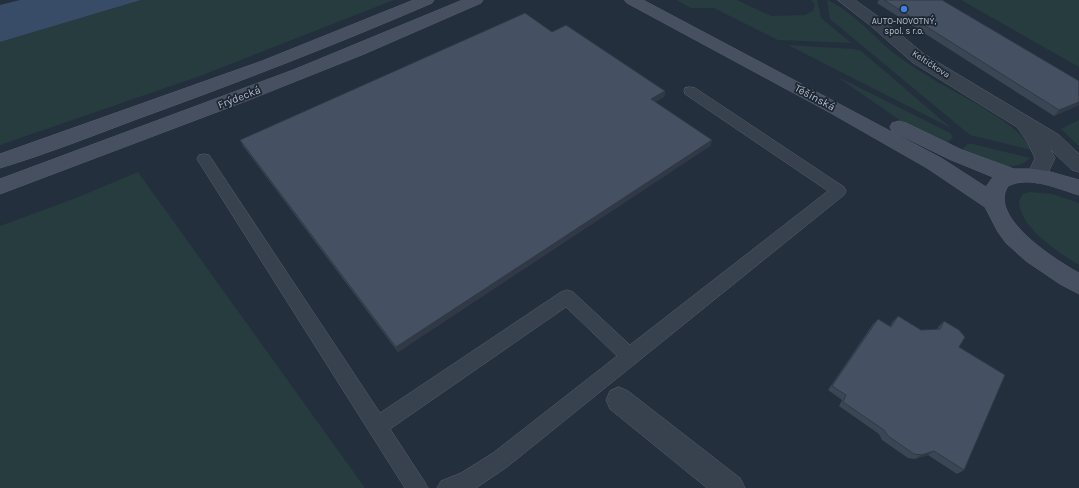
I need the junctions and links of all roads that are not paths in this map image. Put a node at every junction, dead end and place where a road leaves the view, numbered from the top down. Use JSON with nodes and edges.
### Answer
{"nodes":[{"id":1,"x":427,"y":0,"type":"edge"},
{"id":2,"x":616,"y":0,"type":"edge"},
{"id":3,"x":845,"y":0,"type":"edge"},
{"id":4,"x":482,"y":1,"type":"edge"},
{"id":5,"x":649,"y":1,"type":"edge"},
{"id":6,"x":690,"y":91,"type":"dead end"},
{"id":7,"x":1022,"y":121,"type":"junction"},
{"id":8,"x":204,"y":159,"type":"dead end"},
{"id":9,"x":0,"y":160,"type":"edge"},
{"id":10,"x":1079,"y":165,"type":"edge"},
{"id":11,"x":1014,"y":176,"type":"junction"},
{"id":12,"x":1036,"y":176,"type":"junction"},
{"id":13,"x":0,"y":188,"type":"edge"},
{"id":14,"x":1079,"y":188,"type":"edge"},
{"id":15,"x":994,"y":203,"type":"junction"},
{"id":16,"x":1079,"y":284,"type":"edge"},
{"id":17,"x":630,"y":357,"type":"junction"},
{"id":18,"x":619,"y":400,"type":"dead end"},
{"id":19,"x":377,"y":426,"type":"junction"},
{"id":20,"x":417,"y":488,"type":"edge"},
{"id":21,"x":448,"y":488,"type":"edge"},
{"id":22,"x":730,"y":488,"type":"edge"}],
"edges":[{"from":1,"to":9,"type":"main road","name":"Frýdecká"},
{"from":2,"to":5,"type":"main road"},
{"from":3,"to":7,"type":"street","name":"Keltičkova"},
{"from":4,"to":13,"type":"main road","name":"Frýdecká"},
{"from":5,"to":11,"type":"main road","name":"Těšínská"},
{"from":5,"to":15,"type":"main road","name":"Těšínská"},
{"from":6,"to":17,"type":"lane"},
{"from":7,"to":10,"type":"street","name":"Keltičkova"},
{"from":7,"to":12,"type":"street","name":"Keltičkova"},
{"from":8,"to":19,"type":"lane"},
{"from":11,"to":12,"type":"main road","name":"Těšínská"},
{"from":11,"to":15,"type":"main road"},
{"from":12,"to":14,"type":"main road","name":"Těšínská"},
{"from":15,"to":16,"type":"main road"},
{"from":17,"to":19,"type":"lane"},
{"from":17,"to":21,"type":"lane"},
{"from":18,"to":22,"type":"street"},
{"from":19,"to":20,"type":"lane"}]}
